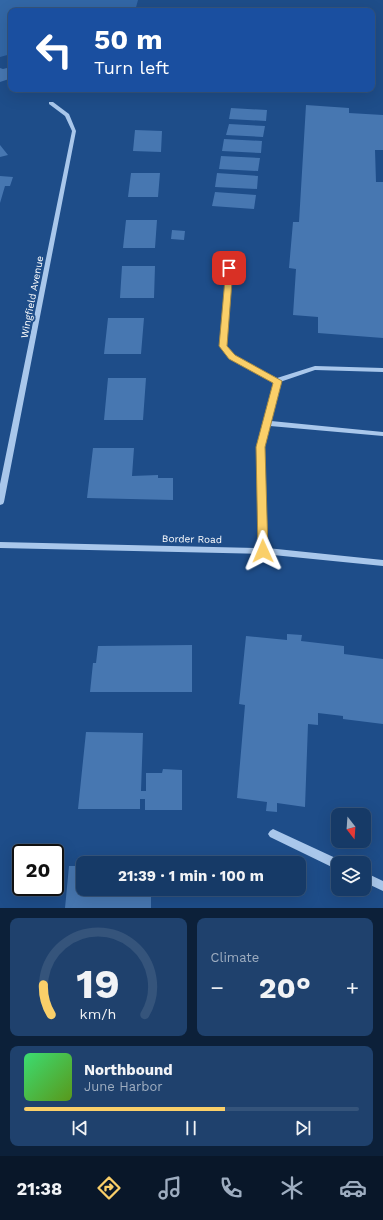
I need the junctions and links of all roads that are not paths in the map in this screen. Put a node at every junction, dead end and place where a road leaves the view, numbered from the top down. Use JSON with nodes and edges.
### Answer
{"nodes":[{"id":1,"x":51,"y":104,"type":"dead end"},
{"id":2,"x":229,"y":268,"type":"dead end"},
{"id":3,"x":383,"y":370,"type":"edge"},
{"id":4,"x":278,"y":381,"type":"junction"},
{"id":5,"x":267,"y":423,"type":"junction"},
{"id":6,"x":383,"y":434,"type":"edge"},
{"id":7,"x":0,"y":502,"type":"edge"},
{"id":8,"x":0,"y":545,"type":"edge"},
{"id":9,"x":263,"y":551,"type":"junction"},
{"id":10,"x":383,"y":563,"type":"edge"},
{"id":11,"x":273,"y":834,"type":"dead end"},
{"id":12,"x":331,"y":862,"type":"edge"},
{"id":13,"x":371,"y":880,"type":"edge"},
{"id":14,"x":383,"y":886,"type":"edge"}],
"edges":[{"from":1,"to":7,"type":"street","name":"Wingfield Avenue"},
{"from":2,"to":4,"type":"street"},
{"from":3,"to":4,"type":"street"},
{"from":4,"to":5,"type":"street"},
{"from":5,"to":6,"type":"street"},
{"from":5,"to":9,"type":"street"},
{"from":8,"to":9,"type":"street","name":"Border Road"},
{"from":9,"to":10,"type":"street","name":"Border Road"},
{"from":11,"to":12,"type":"street"},
{"from":13,"to":14,"type":"street"}]}
